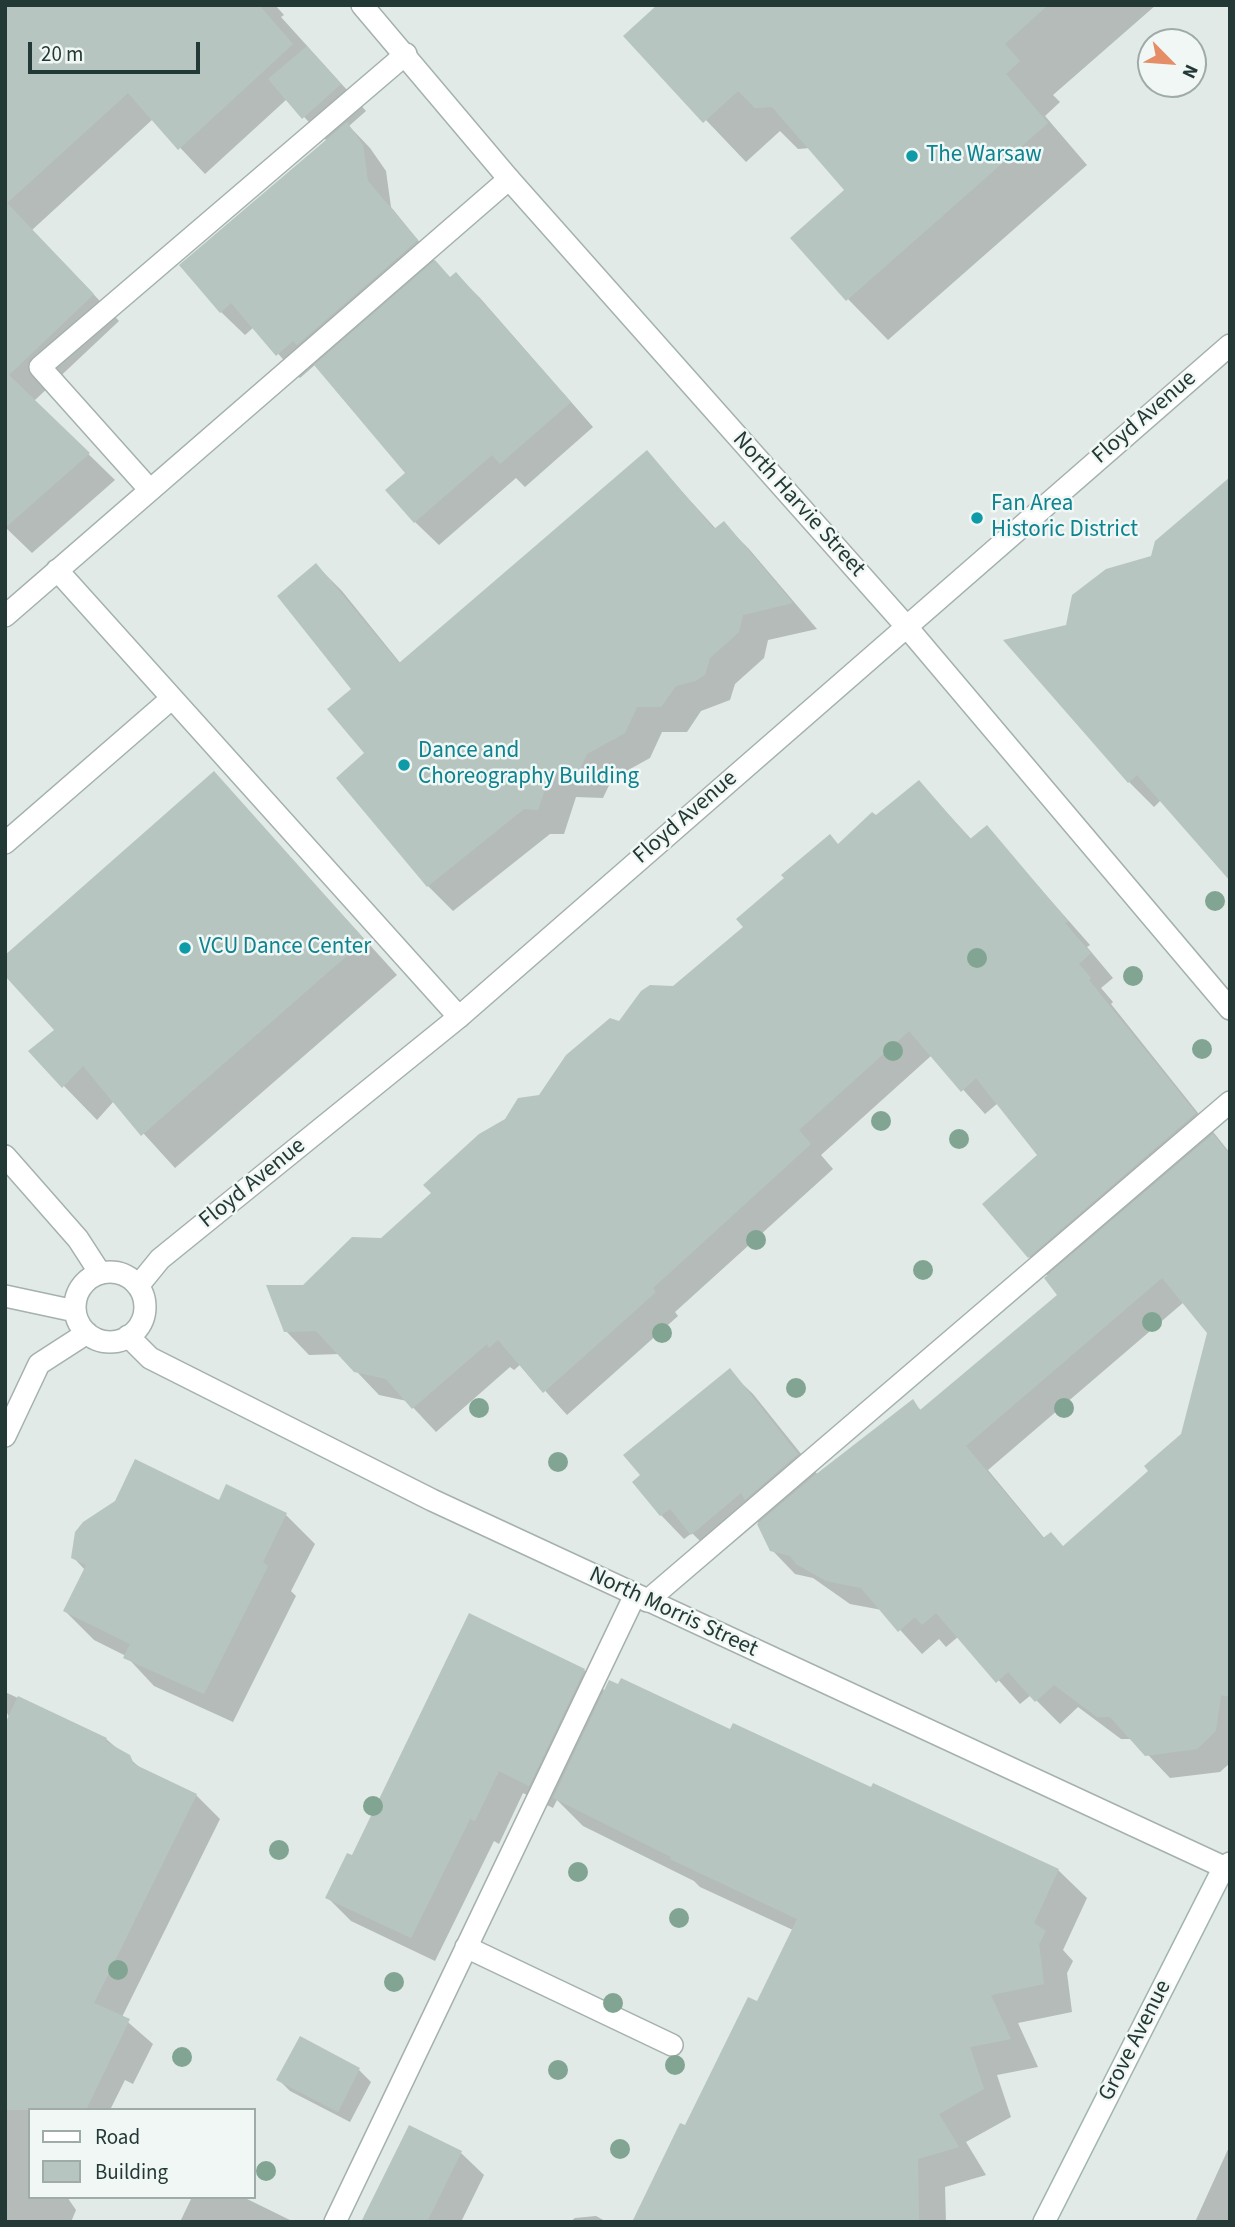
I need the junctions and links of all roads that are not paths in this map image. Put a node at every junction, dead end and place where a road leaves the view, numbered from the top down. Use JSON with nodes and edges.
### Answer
{"nodes":[{"id":1,"x":362,"y":5,"type":"edge"},
{"id":2,"x":406,"y":54,"type":"junction"},
{"id":3,"x":509,"y":179,"type":"junction"},
{"id":4,"x":1230,"y":345,"type":"edge"},
{"id":5,"x":150,"y":490,"type":"junction"},
{"id":6,"x":57,"y":570,"type":"junction"},
{"id":7,"x":5,"y":615,"type":"edge"},
{"id":8,"x":906,"y":626,"type":"junction"},
{"id":9,"x":171,"y":699,"type":"junction"},
{"id":10,"x":5,"y":843,"type":"edge"},
{"id":11,"x":1230,"y":1009,"type":"edge"},
{"id":12,"x":458,"y":1017,"type":"junction"},
{"id":13,"x":1230,"y":1102,"type":"edge"},
{"id":14,"x":5,"y":1156,"type":"edge"},
{"id":15,"x":100,"y":1273,"type":"junction"},
{"id":16,"x":138,"y":1286,"type":"junction"},
{"id":17,"x":5,"y":1296,"type":"edge"},
{"id":18,"x":75,"y":1311,"type":"junction"},
{"id":19,"x":87,"y":1333,"type":"junction"},
{"id":20,"x":128,"y":1336,"type":"junction"},
{"id":21,"x":5,"y":1436,"type":"edge"},
{"id":22,"x":641,"y":1598,"type":"junction"},
{"id":23,"x":1228,"y":1867,"type":"edge"},
{"id":24,"x":466,"y":1947,"type":"junction"},
{"id":25,"x":672,"y":2045,"type":"dead end"},
{"id":26,"x":335,"y":2222,"type":"edge"},
{"id":27,"x":1044,"y":2222,"type":"edge"}],
"edges":[{"from":1,"to":2,"type":"street","name":"North Harvie Street"},
{"from":2,"to":3,"type":"street","name":"North Harvie Street"},
{"from":2,"to":5,"type":"street"},
{"from":3,"to":5,"type":"street"},
{"from":3,"to":8,"type":"street","name":"North Harvie Street"},
{"from":4,"to":8,"type":"street","name":"Floyd Avenue"},
{"from":5,"to":6,"type":"street"},
{"from":6,"to":7,"type":"street"},
{"from":6,"to":9,"type":"street"},
{"from":8,"to":11,"type":"street","name":"North Harvie Street"},
{"from":8,"to":12,"type":"street","name":"Floyd Avenue"},
{"from":9,"to":10,"type":"street"},
{"from":9,"to":12,"type":"street"},
{"from":12,"to":16,"type":"street","name":"Floyd Avenue"},
{"from":13,"to":22,"type":"street"},
{"from":14,"to":15,"type":"street"},
{"from":15,"to":16,"type":"street"},
{"from":15,"to":18,"type":"street"},
{"from":16,"to":20,"type":"street"},
{"from":17,"to":18,"type":"street"},
{"from":18,"to":19,"type":"street"},
{"from":19,"to":20,"type":"street"},
{"from":19,"to":21,"type":"street"},
{"from":20,"to":22,"type":"street","name":"North Morris Street"},
{"from":22,"to":23,"type":"street","name":"North Morris Street"},
{"from":22,"to":24,"type":"street"},
{"from":23,"to":27,"type":"street","name":"Grove Avenue"},
{"from":24,"to":25,"type":"street"},
{"from":24,"to":26,"type":"street"}]}
